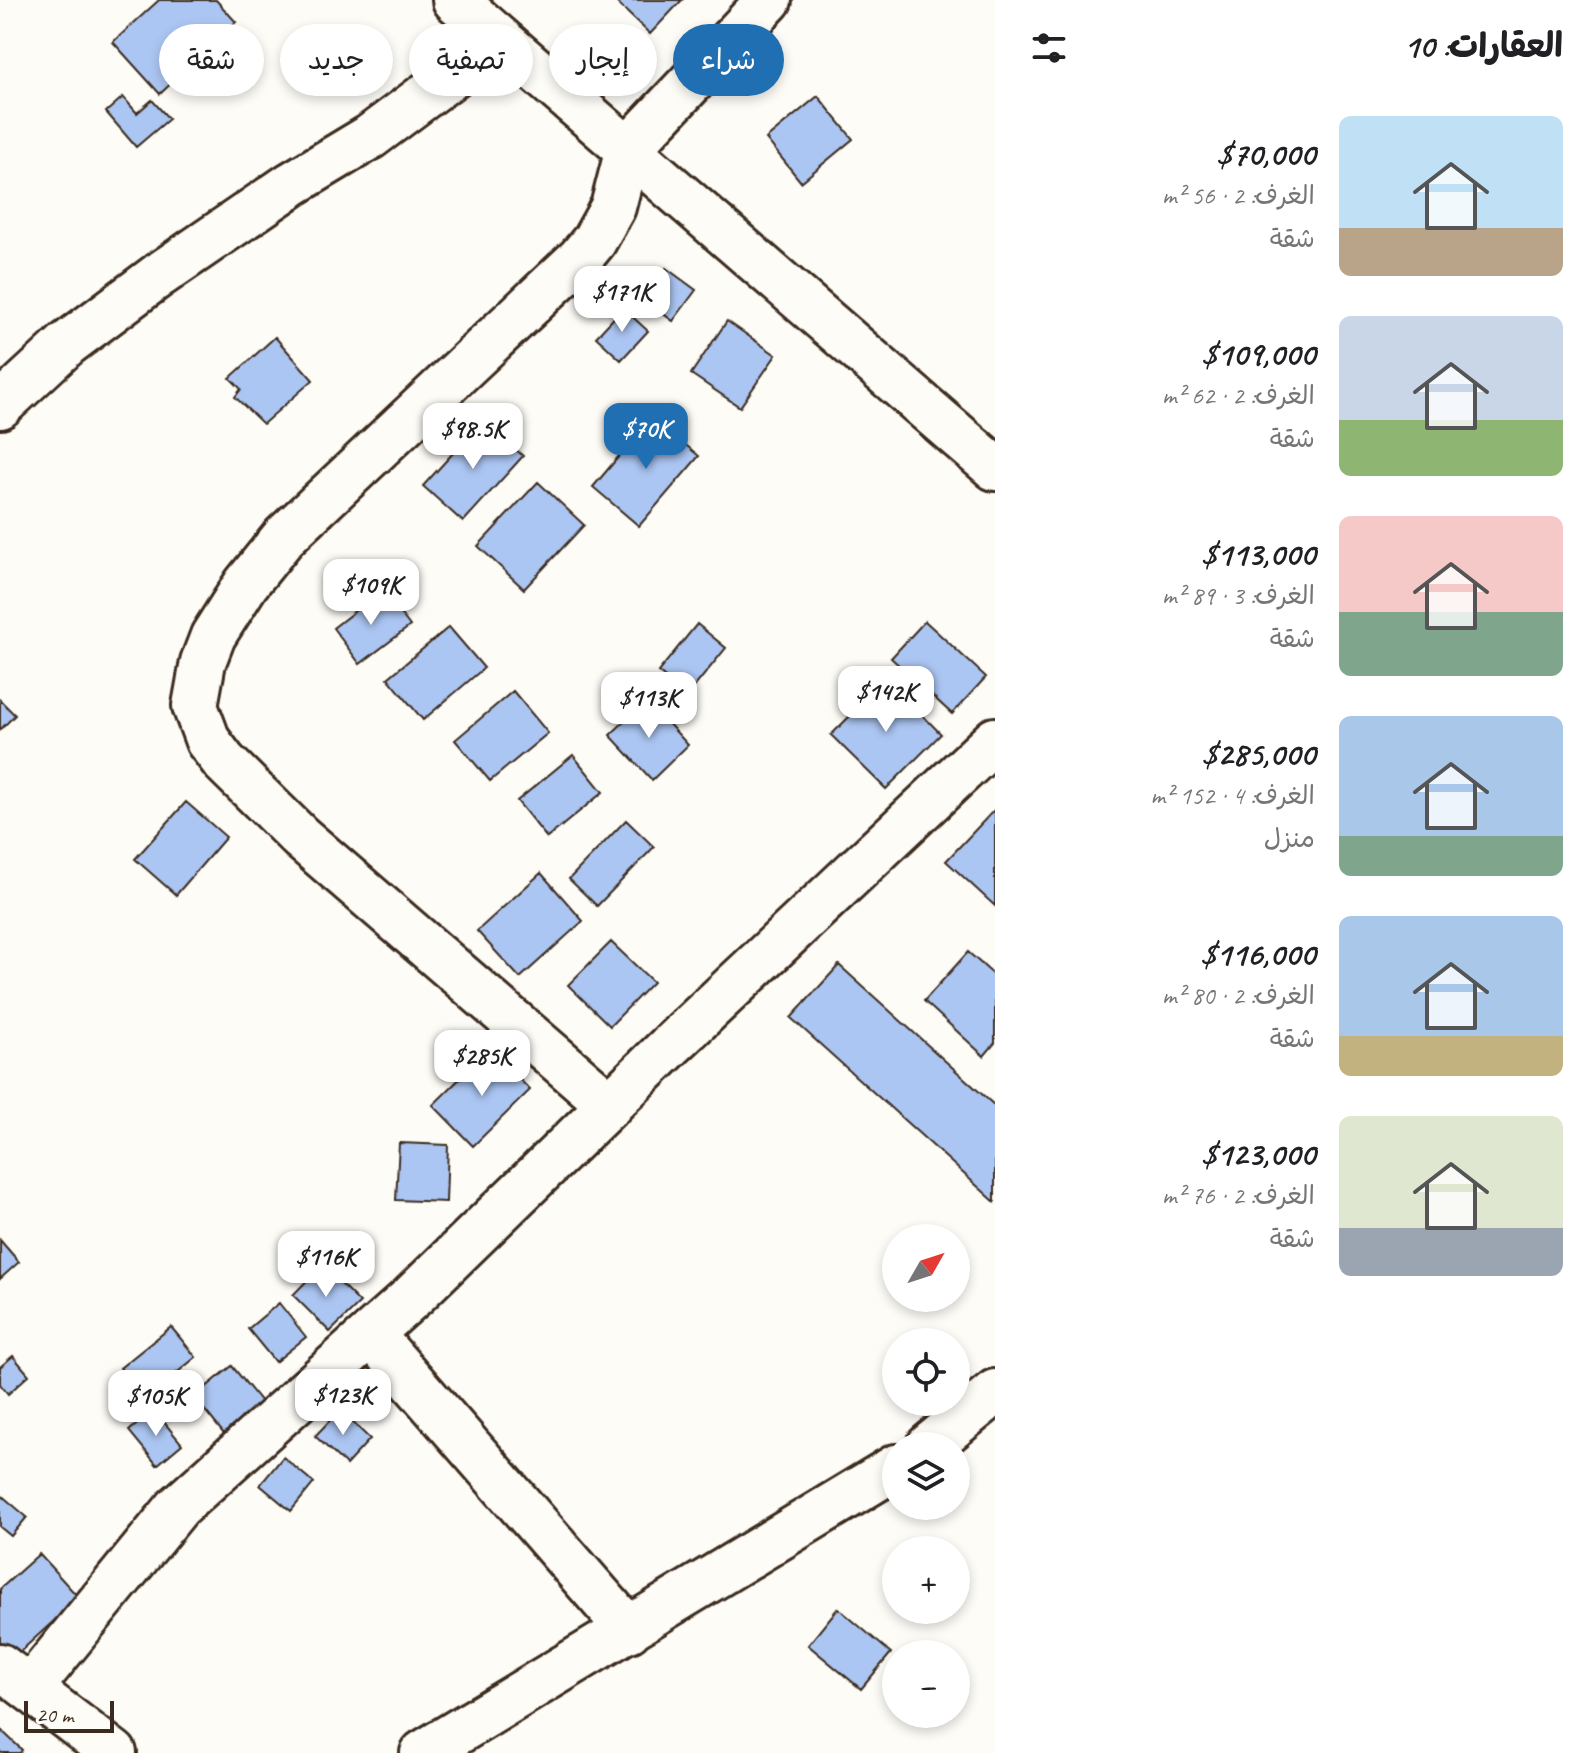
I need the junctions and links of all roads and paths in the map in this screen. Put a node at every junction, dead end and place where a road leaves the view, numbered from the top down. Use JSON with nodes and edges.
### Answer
{"nodes":[{"id":1,"x":455,"y":0,"type":"edge"},
{"id":2,"x":769,"y":0,"type":"edge"},
{"id":3,"x":482,"y":24,"type":"edge"},
{"id":4,"x":533,"y":68,"type":"edge"},
{"id":5,"x":425,"y":96,"type":"edge"},
{"id":6,"x":628,"y":149,"type":"junction"},
{"id":7,"x":0,"y":406,"type":"edge"},
{"id":8,"x":995,"y":468,"type":"edge"},
{"id":9,"x":995,"y":740,"type":"edge"},
{"id":10,"x":610,"y":1105,"type":"junction"},
{"id":11,"x":371,"y":1334,"type":"junction"},
{"id":12,"x":995,"y":1392,"type":"edge"},
{"id":13,"x":946,"y":1432,"type":"edge"},
{"id":14,"x":882,"y":1476,"type":"edge"},
{"id":15,"x":629,"y":1630,"type":"junction"},
{"id":16,"x":15,"y":1676,"type":"edge"},
{"id":17,"x":114,"y":1753,"type":"edge"},
{"id":18,"x":423,"y":1753,"type":"edge"}],
"edges":[{"from":1,"to":3,"type":"street"},
{"from":2,"to":6,"type":"street"},
{"from":4,"to":6,"type":"street"},
{"from":5,"to":7,"type":"street"},
{"from":6,"to":8,"type":"street"},
{"from":6,"to":10,"type":"street"},
{"from":9,"to":10,"type":"street"},
{"from":10,"to":11,"type":"street"},
{"from":11,"to":15,"type":"street"},
{"from":11,"to":16,"type":"street"},
{"from":12,"to":13,"type":"street"},
{"from":14,"to":15,"type":"street"},
{"from":15,"to":18,"type":"street"},
{"from":16,"to":17,"type":"street"}]}
